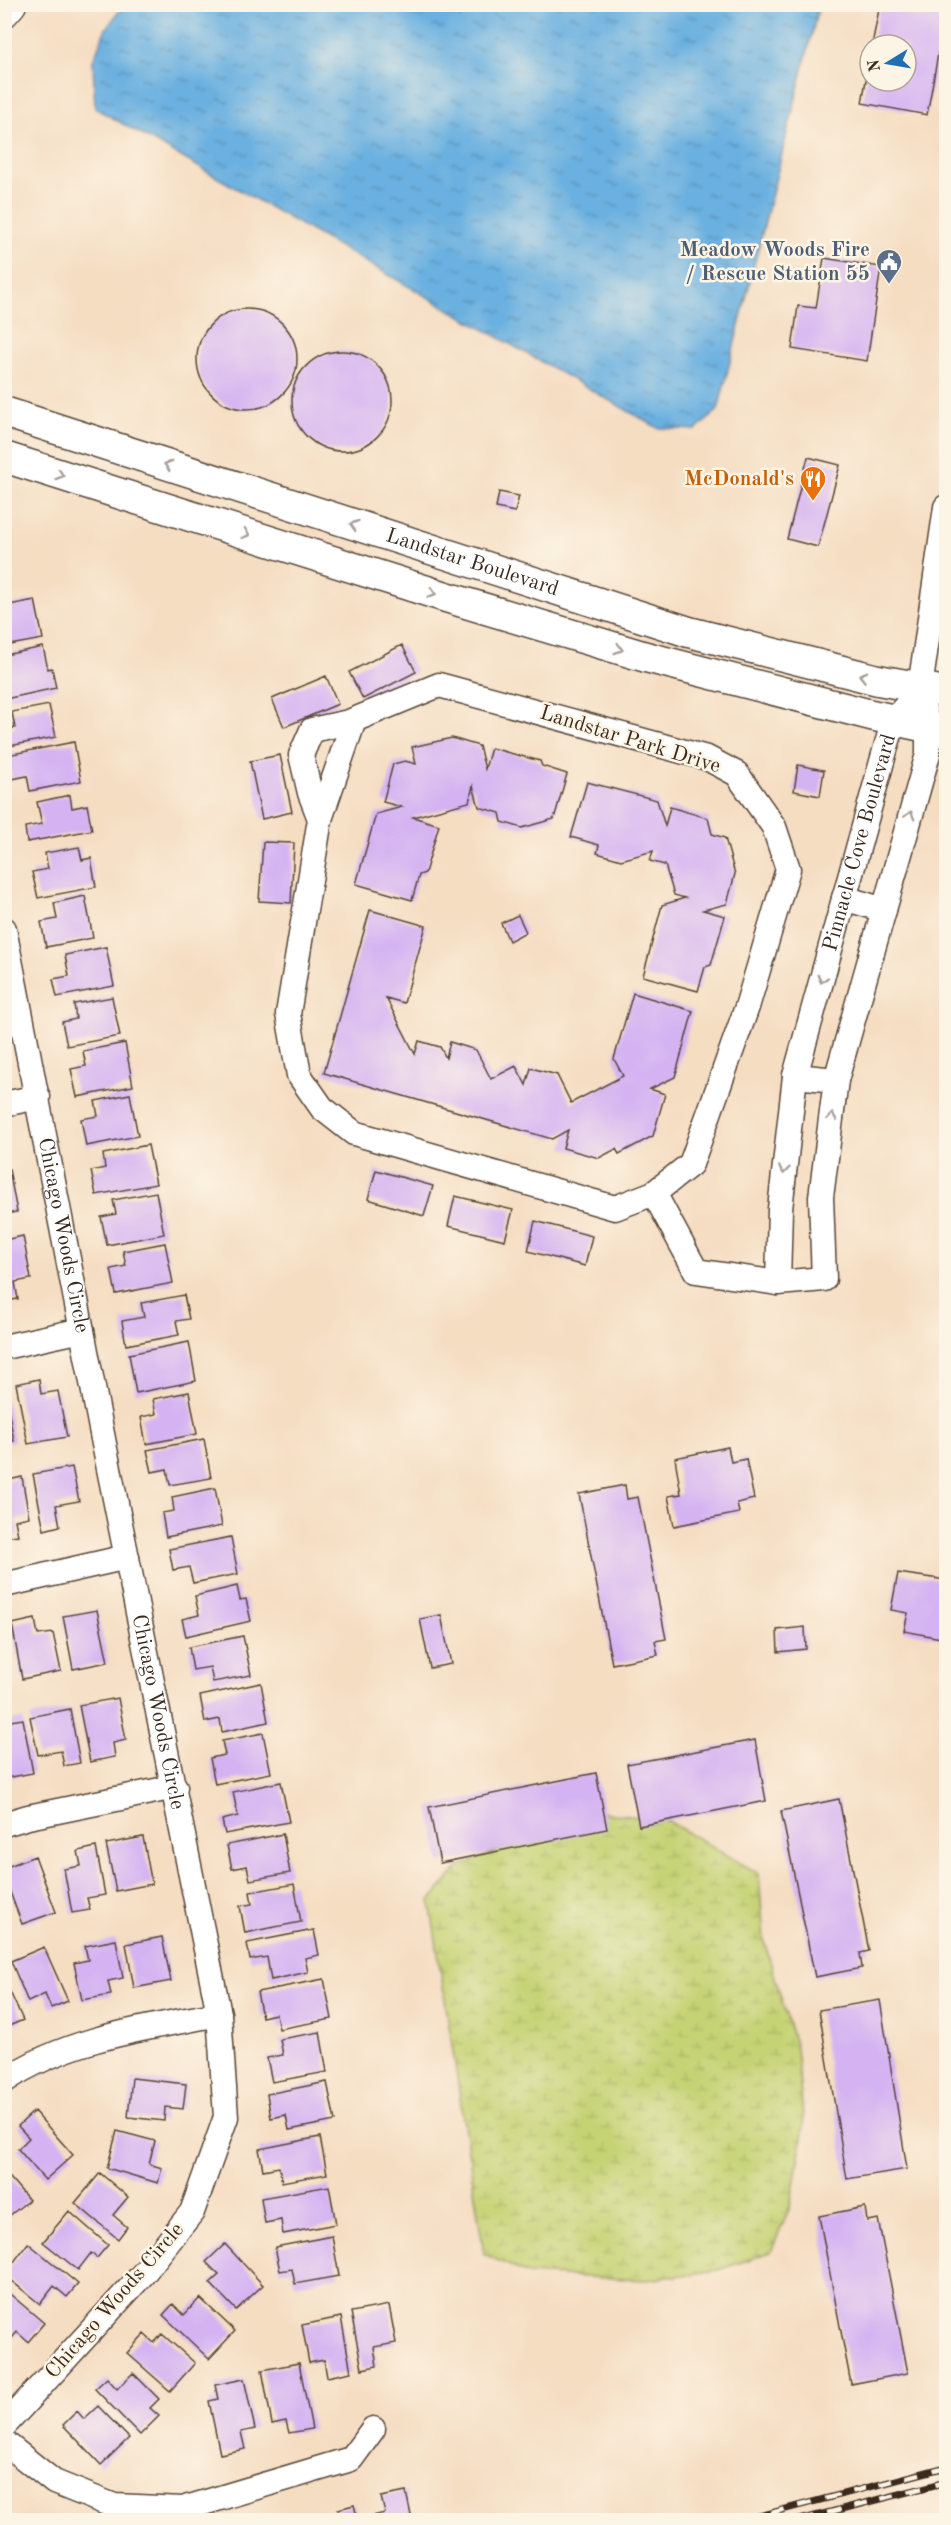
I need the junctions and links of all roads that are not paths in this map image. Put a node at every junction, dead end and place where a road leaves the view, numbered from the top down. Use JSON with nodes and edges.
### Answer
{"nodes":[{"id":1,"x":11,"y":4,"type":"edge"},
{"id":2,"x":4,"y":12,"type":"edge"},
{"id":3,"x":4,"y":412,"type":"edge"},
{"id":4,"x":4,"y":457,"type":"edge"},
{"id":5,"x":946,"y":507,"type":"edge"},
{"id":6,"x":933,"y":690,"type":"edge"},
{"id":7,"x":354,"y":720,"type":"junction"},
{"id":8,"x":894,"y":720,"type":"junction"},
{"id":9,"x":937,"y":729,"type":"edge"},
{"id":10,"x":320,"y":819,"type":"junction"},
{"id":11,"x":844,"y":898,"type":"junction"},
{"id":12,"x":884,"y":910,"type":"junction"},
{"id":13,"x":4,"y":929,"type":"edge"},
{"id":14,"x":795,"y":1076,"type":"junction"},
{"id":15,"x":836,"y":1080,"type":"junction"},
{"id":16,"x":38,"y":1097,"type":"junction"},
{"id":17,"x":4,"y":1104,"type":"edge"},
{"id":18,"x":654,"y":1193,"type":"junction"},
{"id":19,"x":778,"y":1283,"type":"junction"},
{"id":20,"x":82,"y":1330,"type":"junction"},
{"id":21,"x":4,"y":1347,"type":"edge"},
{"id":22,"x":127,"y":1557,"type":"junction"},
{"id":23,"x":4,"y":1585,"type":"edge"},
{"id":24,"x":175,"y":1787,"type":"junction"},
{"id":25,"x":4,"y":1824,"type":"edge"},
{"id":26,"x":219,"y":2014,"type":"junction"},
{"id":27,"x":4,"y":2081,"type":"edge"},
{"id":28,"x":4,"y":2426,"type":"edge"},
{"id":29,"x":373,"y":2429,"type":"dead end"},
{"id":30,"x":4,"y":2442,"type":"edge"}],
"edges":[{"from":1,"to":2,"type":"street"},
{"from":6,"to":3,"type":"street","name":"Landstar Boulevard","one_way":true},
{"from":4,"to":8,"type":"street","name":"Landstar Boulevard","one_way":true},
{"from":5,"to":6,"type":"street"},
{"from":6,"to":8,"type":"street","name":"Pinnacle Cove Boulevard"},
{"from":6,"to":9,"type":"street","name":"Pinnacle Cove Boulevard"},
{"from":7,"to":10,"type":"street","name":"Landstar Park Drive"},
{"from":7,"to":10,"type":"street","name":"Landstar Park Drive"},
{"from":7,"to":18,"type":"street","name":"Landstar Park Drive"},
{"from":8,"to":9,"type":"street","name":"Landstar Boulevard"},
{"from":8,"to":11,"type":"street","name":"Pinnacle Cove Boulevard"},
{"from":12,"to":9,"type":"street","name":"Pinnacle Cove Boulevard","one_way":true},
{"from":10,"to":18,"type":"street","name":"Landstar Park Drive"},
{"from":11,"to":12,"type":"street"},
{"from":11,"to":14,"type":"street","name":"Pinnacle Cove Boulevard","one_way":true},
{"from":12,"to":15,"type":"street","name":"Pinnacle Cove Boulevard"},
{"from":13,"to":16,"type":"street","name":"Chicago Woods Circle"},
{"from":14,"to":15,"type":"street"},
{"from":14,"to":19,"type":"street","name":"Pinnacle Cove Boulevard","one_way":true},
{"from":19,"to":15,"type":"street","name":"Pinnacle Cove Boulevard","one_way":true},
{"from":16,"to":17,"type":"street"},
{"from":16,"to":20,"type":"street","name":"Chicago Woods Circle"},
{"from":18,"to":19,"type":"street"},
{"from":20,"to":21,"type":"street"},
{"from":20,"to":22,"type":"street","name":"Chicago Woods Circle"},
{"from":22,"to":23,"type":"street"},
{"from":22,"to":24,"type":"street","name":"Chicago Woods Circle"},
{"from":24,"to":25,"type":"street"},
{"from":24,"to":26,"type":"street","name":"Chicago Woods Circle"},
{"from":26,"to":27,"type":"street"},
{"from":26,"to":28,"type":"street","name":"Chicago Woods Circle"},
{"from":29,"to":30,"type":"street"}]}
